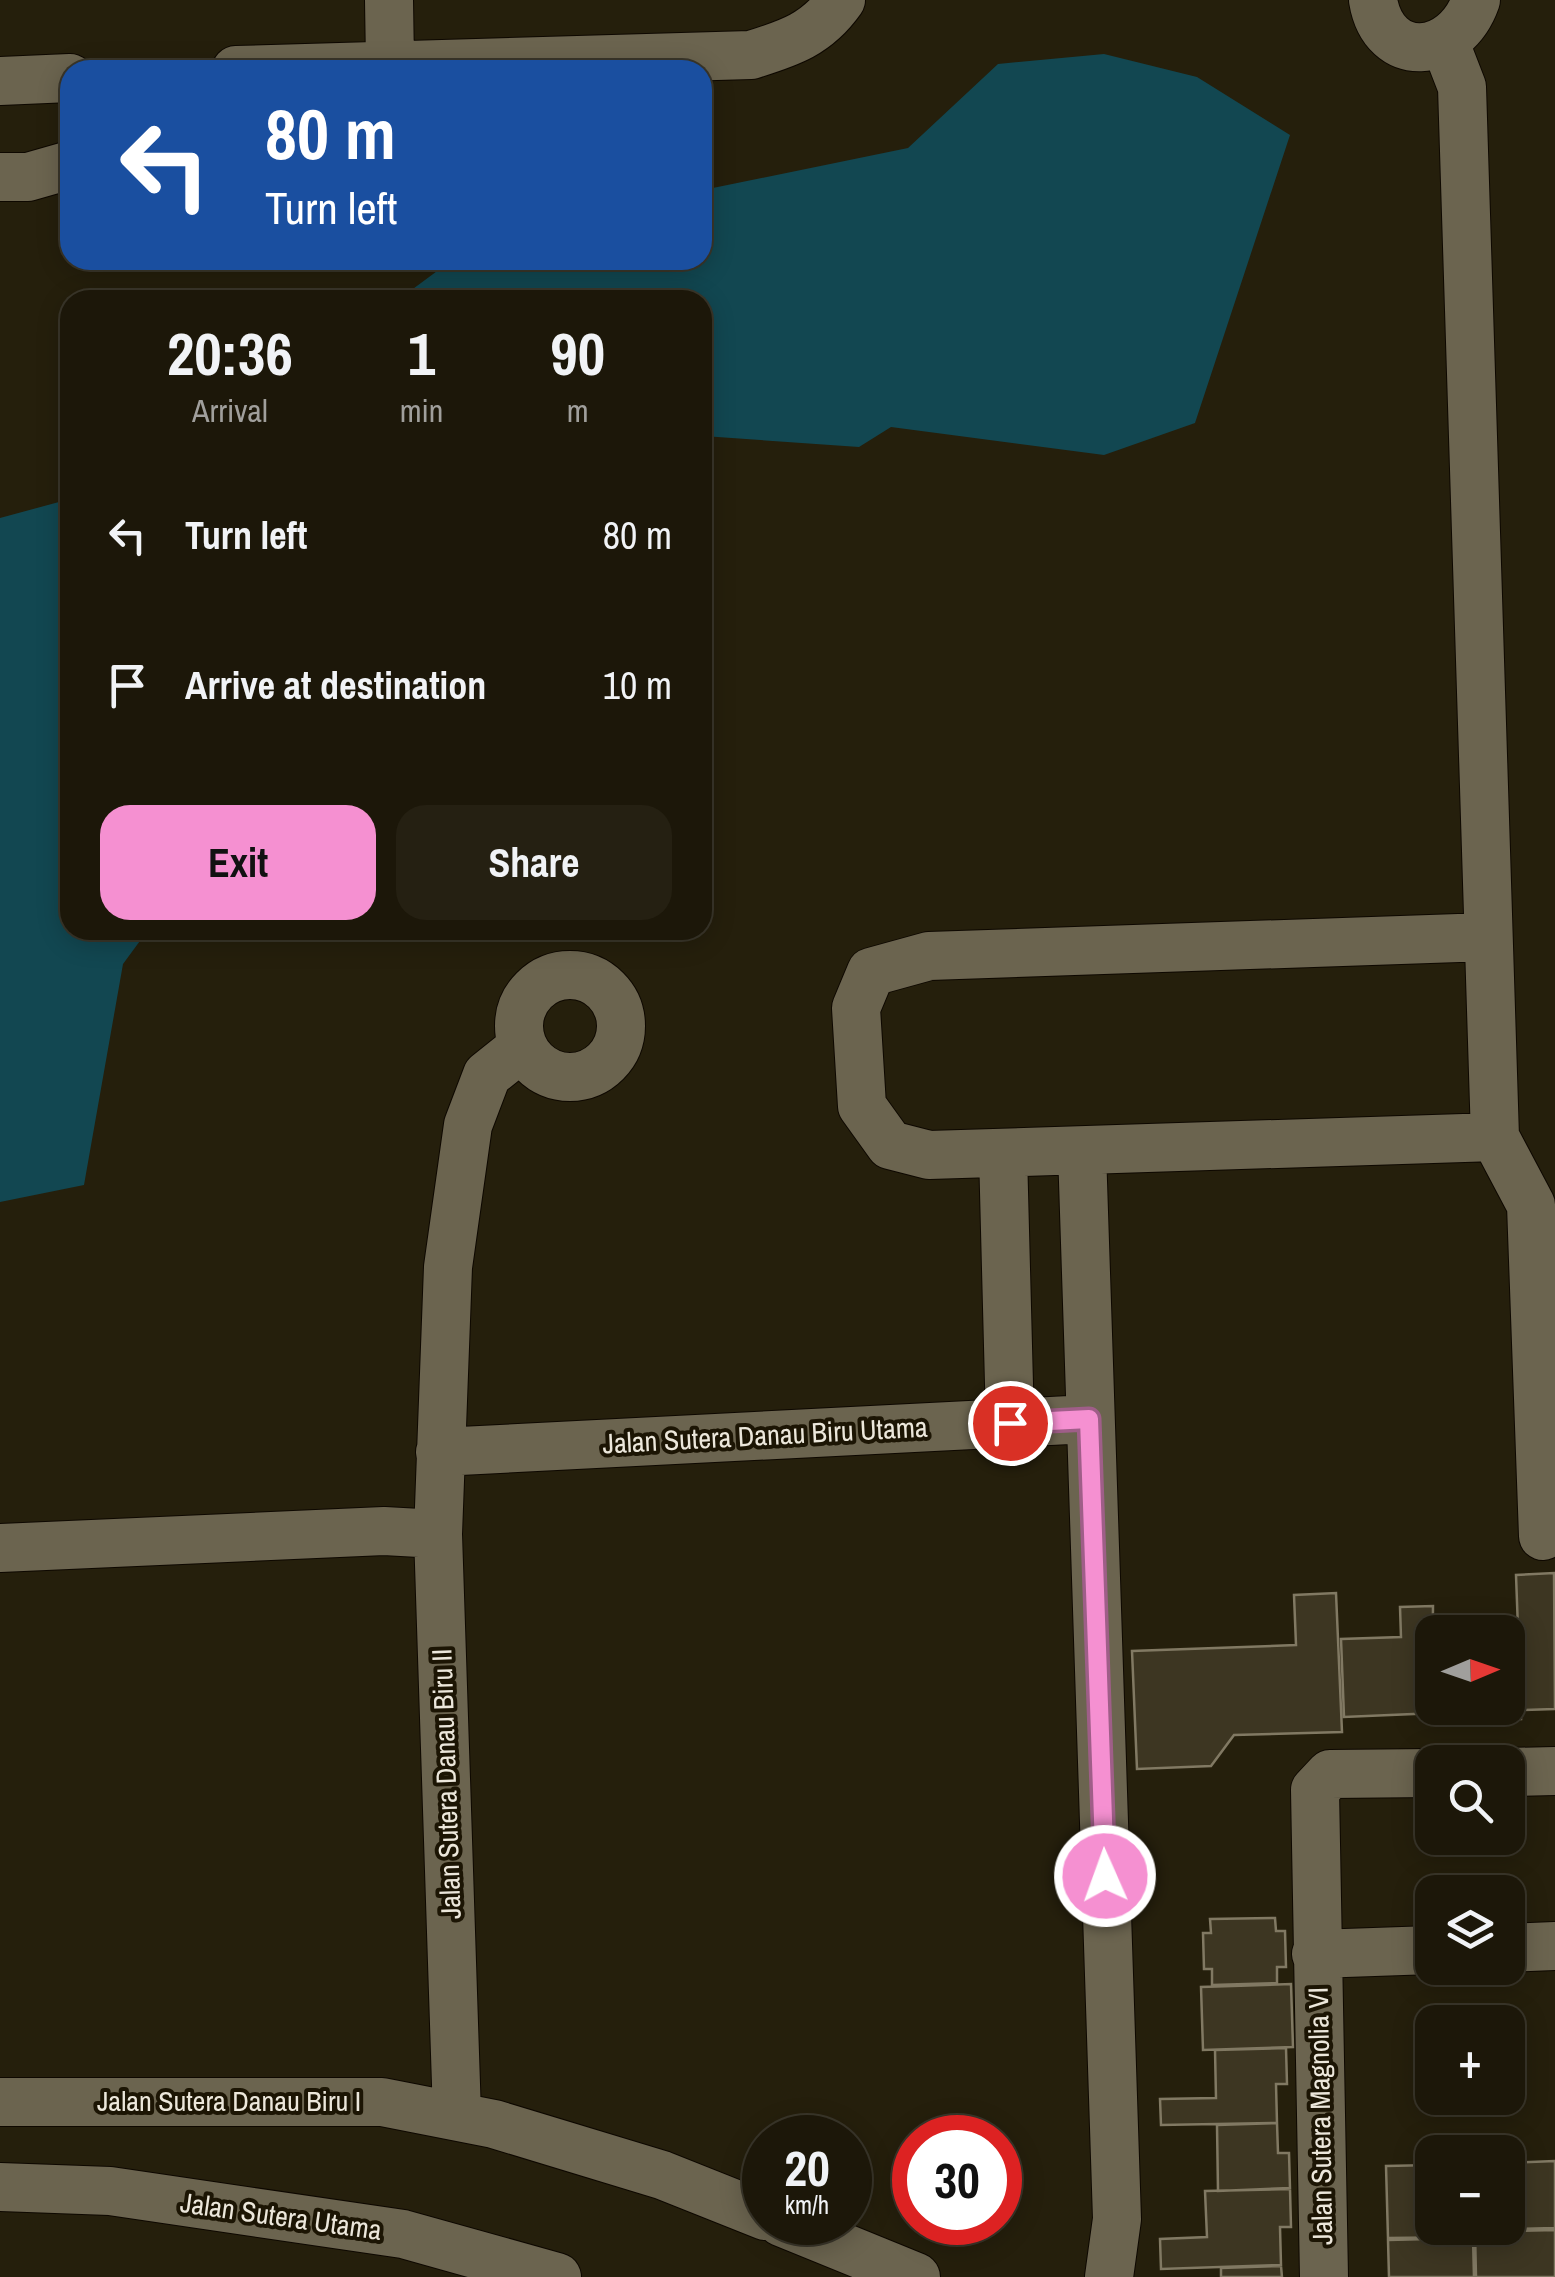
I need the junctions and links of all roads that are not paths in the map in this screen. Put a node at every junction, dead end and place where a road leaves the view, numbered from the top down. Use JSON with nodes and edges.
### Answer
{"nodes":[{"id":1,"x":389,"y":0,"type":"edge"},
{"id":2,"x":1373,"y":0,"type":"edge"},
{"id":3,"x":1476,"y":0,"type":"edge"},
{"id":4,"x":833,"y":12,"type":"edge"},
{"id":5,"x":1445,"y":43,"type":"junction"},
{"id":6,"x":390,"y":60,"type":"edge"},
{"id":7,"x":525,"y":60,"type":"edge"},
{"id":8,"x":60,"y":78,"type":"edge"},
{"id":9,"x":0,"y":81,"type":"edge"},
{"id":10,"x":60,"y":168,"type":"edge"},
{"id":11,"x":0,"y":177,"type":"edge"},
{"id":12,"x":1488,"y":937,"type":"junction"},
{"id":13,"x":522,"y":1047,"type":"dead end"},
{"id":14,"x":1495,"y":1138,"type":"junction"},
{"id":15,"x":1082,"y":1150,"type":"junction"},
{"id":16,"x":1004,"y":1153,"type":"junction"},
{"id":17,"x":1089,"y":1419,"type":"junction"},
{"id":18,"x":1010,"y":1423,"type":"junction"},
{"id":19,"x":440,"y":1452,"type":"junction"},
{"id":20,"x":438,"y":1534,"type":"junction"},
{"id":21,"x":1543,"y":1536,"type":"dead end"},
{"id":22,"x":0,"y":1548,"type":"edge"},
{"id":23,"x":1555,"y":1771,"type":"edge"},
{"id":24,"x":1525,"y":1772,"type":"edge"},
{"id":25,"x":1415,"y":1773,"type":"edge"},
{"id":26,"x":1555,"y":1946,"type":"edge"},
{"id":27,"x":1525,"y":1947,"type":"edge"},
{"id":28,"x":1415,"y":1951,"type":"edge"},
{"id":29,"x":1316,"y":1954,"type":"junction"},
{"id":30,"x":0,"y":2102,"type":"edge"},
{"id":31,"x":457,"y":2115,"type":"junction"},
{"id":32,"x":0,"y":2187,"type":"edge"},
{"id":33,"x":742,"y":2207,"type":"edge"},
{"id":34,"x":838,"y":2245,"type":"edge"},
{"id":35,"x":428,"y":2259,"type":"edge"},
{"id":36,"x":557,"y":2277,"type":"edge"},
{"id":37,"x":916,"y":2277,"type":"edge"},
{"id":38,"x":1109,"y":2277,"type":"edge"},
{"id":39,"x":1324,"y":2277,"type":"edge"}],
"edges":[{"from":1,"to":6,"type":"street"},
{"from":2,"to":5,"type":"street"},
{"from":3,"to":5,"type":"street"},
{"from":4,"to":7,"type":"street"},
{"from":5,"to":12,"type":"street"},
{"from":8,"to":9,"type":"street"},
{"from":10,"to":11,"type":"street"},
{"from":12,"to":14,"type":"street"},
{"from":12,"to":16,"type":"street"},
{"from":13,"to":19,"type":"street","name":"Jalan Sutera Danau Biru II"},
{"from":14,"to":15,"type":"street"},
{"from":14,"to":21,"type":"street"},
{"from":15,"to":16,"type":"street"},
{"from":15,"to":17,"type":"street"},
{"from":16,"to":18,"type":"street"},
{"from":17,"to":18,"type":"street","name":"Jalan Sutera Danau Biru Utama"},
{"from":17,"to":38,"type":"street"},
{"from":18,"to":19,"type":"street","name":"Jalan Sutera Danau Biru Utama"},
{"from":19,"to":20,"type":"street","name":"Jalan Sutera Danau Biru II"},
{"from":20,"to":22,"type":"street"},
{"from":20,"to":31,"type":"street","name":"Jalan Sutera Danau Biru II"},
{"from":23,"to":24,"type":"street"},
{"from":25,"to":29,"type":"street","name":"Jalan Sutera Magnolia VI"},
{"from":26,"to":27,"type":"street"},
{"from":28,"to":29,"type":"street"},
{"from":29,"to":39,"type":"street","name":"Jalan Sutera Magnolia VI"},
{"from":30,"to":31,"type":"street","name":"Jalan Sutera Danau Biru I"},
{"from":31,"to":33,"type":"street","name":"Jalan Sutera Danau Biru I"},
{"from":32,"to":35,"type":"street","name":"Jalan Sutera Utama"},
{"from":34,"to":37,"type":"street"},
{"from":35,"to":36,"type":"street","name":"Jalan Sutera Utama"}]}
